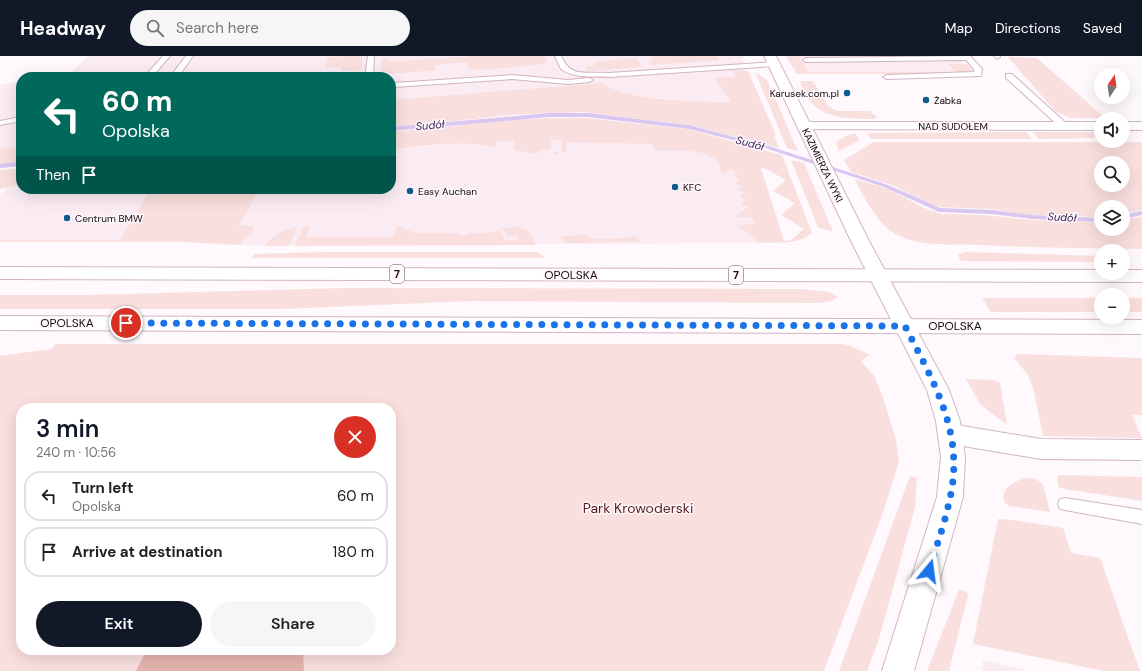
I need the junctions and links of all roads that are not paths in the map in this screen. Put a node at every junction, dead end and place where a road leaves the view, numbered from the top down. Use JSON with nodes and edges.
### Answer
{"nodes":[{"id":1,"x":167,"y":56,"type":"edge"},
{"id":2,"x":190,"y":56,"type":"edge"},
{"id":3,"x":371,"y":56,"type":"edge"},
{"id":4,"x":558,"y":56,"type":"edge"},
{"id":5,"x":967,"y":57,"type":"edge"},
{"id":6,"x":772,"y":60,"type":"edge"},
{"id":7,"x":806,"y":60,"type":"dead end"},
{"id":8,"x":153,"y":72,"type":"edge"},
{"id":9,"x":178,"y":72,"type":"edge"},
{"id":10,"x":369,"y":72,"type":"edge"},
{"id":11,"x":610,"y":76,"type":"junction"},
{"id":12,"x":1009,"y":76,"type":"dead end"},
{"id":13,"x":887,"y":77,"type":"dead end"},
{"id":14,"x":396,"y":85,"type":"edge"},
{"id":15,"x":16,"y":120,"type":"edge"},
{"id":16,"x":0,"y":124,"type":"edge"},
{"id":17,"x":804,"y":126,"type":"junction"},
{"id":18,"x":1064,"y":126,"type":"junction"},
{"id":19,"x":1094,"y":126,"type":"edge"},
{"id":20,"x":1130,"y":126,"type":"edge"},
{"id":21,"x":1142,"y":126,"type":"edge"},
{"id":22,"x":0,"y":273,"type":"edge"},
{"id":23,"x":878,"y":274,"type":"junction"},
{"id":24,"x":1142,"y":276,"type":"edge"},
{"id":25,"x":0,"y":323,"type":"edge"},
{"id":26,"x":905,"y":326,"type":"junction"},
{"id":27,"x":1142,"y":327,"type":"edge"},
{"id":28,"x":951,"y":434,"type":"junction"},
{"id":29,"x":1142,"y":450,"type":"edge"},
{"id":30,"x":1065,"y":504,"type":"dead end"},
{"id":31,"x":1142,"y":517,"type":"edge"},
{"id":32,"x":898,"y":671,"type":"edge"}],
"edges":[{"from":1,"to":8,"type":"lane"},
{"from":2,"to":9,"type":"lane"},
{"from":3,"to":10,"type":"lane"},
{"from":4,"to":11,"type":"lane"},
{"from":5,"to":7,"type":"lane"},
{"from":5,"to":13,"type":"lane"},
{"from":6,"to":11,"type":"lane"},
{"from":6,"to":17,"type":"main road","name":"KAZIMIERZA WYKI"},
{"from":11,"to":14,"type":"lane"},
{"from":12,"to":18,"type":"lane"},
{"from":15,"to":16,"type":"lane"},
{"from":17,"to":18,"type":"main road","name":"NAD SUDOŁEM"},
{"from":17,"to":23,"type":"main road","name":"KAZIMIERZA WYKI"},
{"from":18,"to":19,"type":"main road","name":"NAD SUDOŁEM"},
{"from":20,"to":21,"type":"main road"},
{"from":22,"to":23,"type":"main road","name":"OPOLSKA","number":"7"},
{"from":23,"to":24,"type":"main road","name":"OPOLSKA","number":"7"},
{"from":23,"to":26,"type":"main road","name":"KAZIMIERZA WYKI"},
{"from":25,"to":26,"type":"main road","name":"OPOLSKA"},
{"from":26,"to":27,"type":"main road","name":"OPOLSKA"},
{"from":26,"to":28,"type":"main road","name":"KAZIMIERZA WYKI"},
{"from":28,"to":29,"type":"main road"},
{"from":28,"to":32,"type":"main road","name":"KAZIMIERZA WYKI"},
{"from":30,"to":31,"type":"lane"}]}
